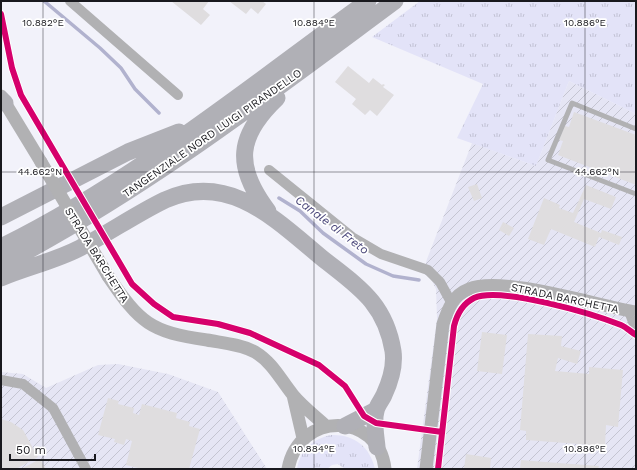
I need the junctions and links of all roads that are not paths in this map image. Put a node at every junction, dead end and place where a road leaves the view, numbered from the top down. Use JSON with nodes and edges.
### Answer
{"nodes":[{"id":1,"x":70,"y":1,"type":"edge"},
{"id":2,"x":368,"y":1,"type":"edge"},
{"id":3,"x":395,"y":1,"type":"edge"},
{"id":4,"x":331,"y":48,"type":"junction"},
{"id":5,"x":178,"y":95,"type":"dead end"},
{"id":6,"x":2,"y":100,"type":"edge"},
{"id":7,"x":636,"y":128,"type":"edge"},
{"id":8,"x":191,"y":130,"type":"junction"},
{"id":9,"x":269,"y":170,"type":"dead end"},
{"id":10,"x":636,"y":194,"type":"edge"},
{"id":11,"x":1,"y":217,"type":"edge"},
{"id":12,"x":273,"y":217,"type":"junction"},
{"id":13,"x":1,"y":247,"type":"edge"},
{"id":14,"x":1,"y":265,"type":"edge"},
{"id":15,"x":1,"y":278,"type":"edge"},
{"id":16,"x":451,"y":302,"type":"junction"},
{"id":17,"x":633,"y":312,"type":"edge"},
{"id":18,"x":636,"y":330,"type":"edge"},
{"id":19,"x":1,"y":380,"type":"edge"},
{"id":20,"x":293,"y":395,"type":"junction"},
{"id":21,"x":376,"y":410,"type":"junction"},
{"id":22,"x":326,"y":426,"type":"junction"},
{"id":23,"x":345,"y":426,"type":"junction"},
{"id":24,"x":303,"y":438,"type":"junction"},
{"id":25,"x":377,"y":447,"type":"junction"},
{"id":26,"x":86,"y":469,"type":"edge"},
{"id":27,"x":288,"y":469,"type":"edge"},
{"id":28,"x":384,"y":469,"type":"edge"},
{"id":29,"x":426,"y":469,"type":"edge"}],
"edges":[{"from":1,"to":5,"type":"street"},
{"from":2,"to":8,"type":"highway","name":"TANGENZIALE NORD LUIGI PIRANDELLO"},
{"from":3,"to":4,"type":"highway","name":"TANGENZIALE NORD LUIGI PIRANDELLO"},
{"from":4,"to":12,"type":"highway"},
{"from":4,"to":14,"type":"highway","name":"TANGENZIALE NORD LUIGI PIRANDELLO"},
{"from":6,"to":20,"type":"street","name":"STRADA BARCHETTA","bridge":true},
{"from":7,"to":10,"type":"lane"},
{"from":8,"to":11,"type":"highway"},
{"from":8,"to":13,"type":"highway","name":"TANGENZIALE NORD LUIGI PIRANDELLO"},
{"from":9,"to":16,"type":"street"},
{"from":12,"to":15,"type":"highway"},
{"from":12,"to":21,"type":"highway"},
{"from":16,"to":17,"type":"street","name":"STRADA BARCHETTA"},
{"from":16,"to":29,"type":"street"},
{"from":17,"to":18,"type":"street"},
{"from":19,"to":26,"type":"street"},
{"from":20,"to":22,"type":"street","name":"STRADA BARCHETTA"},
{"from":20,"to":24,"type":"street","name":"STRADA BARCHETTA"},
{"from":21,"to":23,"type":"highway"},
{"from":21,"to":25,"type":"highway"},
{"from":22,"to":23,"type":"street"},
{"from":22,"to":24,"type":"street"},
{"from":23,"to":25,"type":"street"},
{"from":24,"to":27,"type":"street"},
{"from":25,"to":28,"type":"street"}]}
